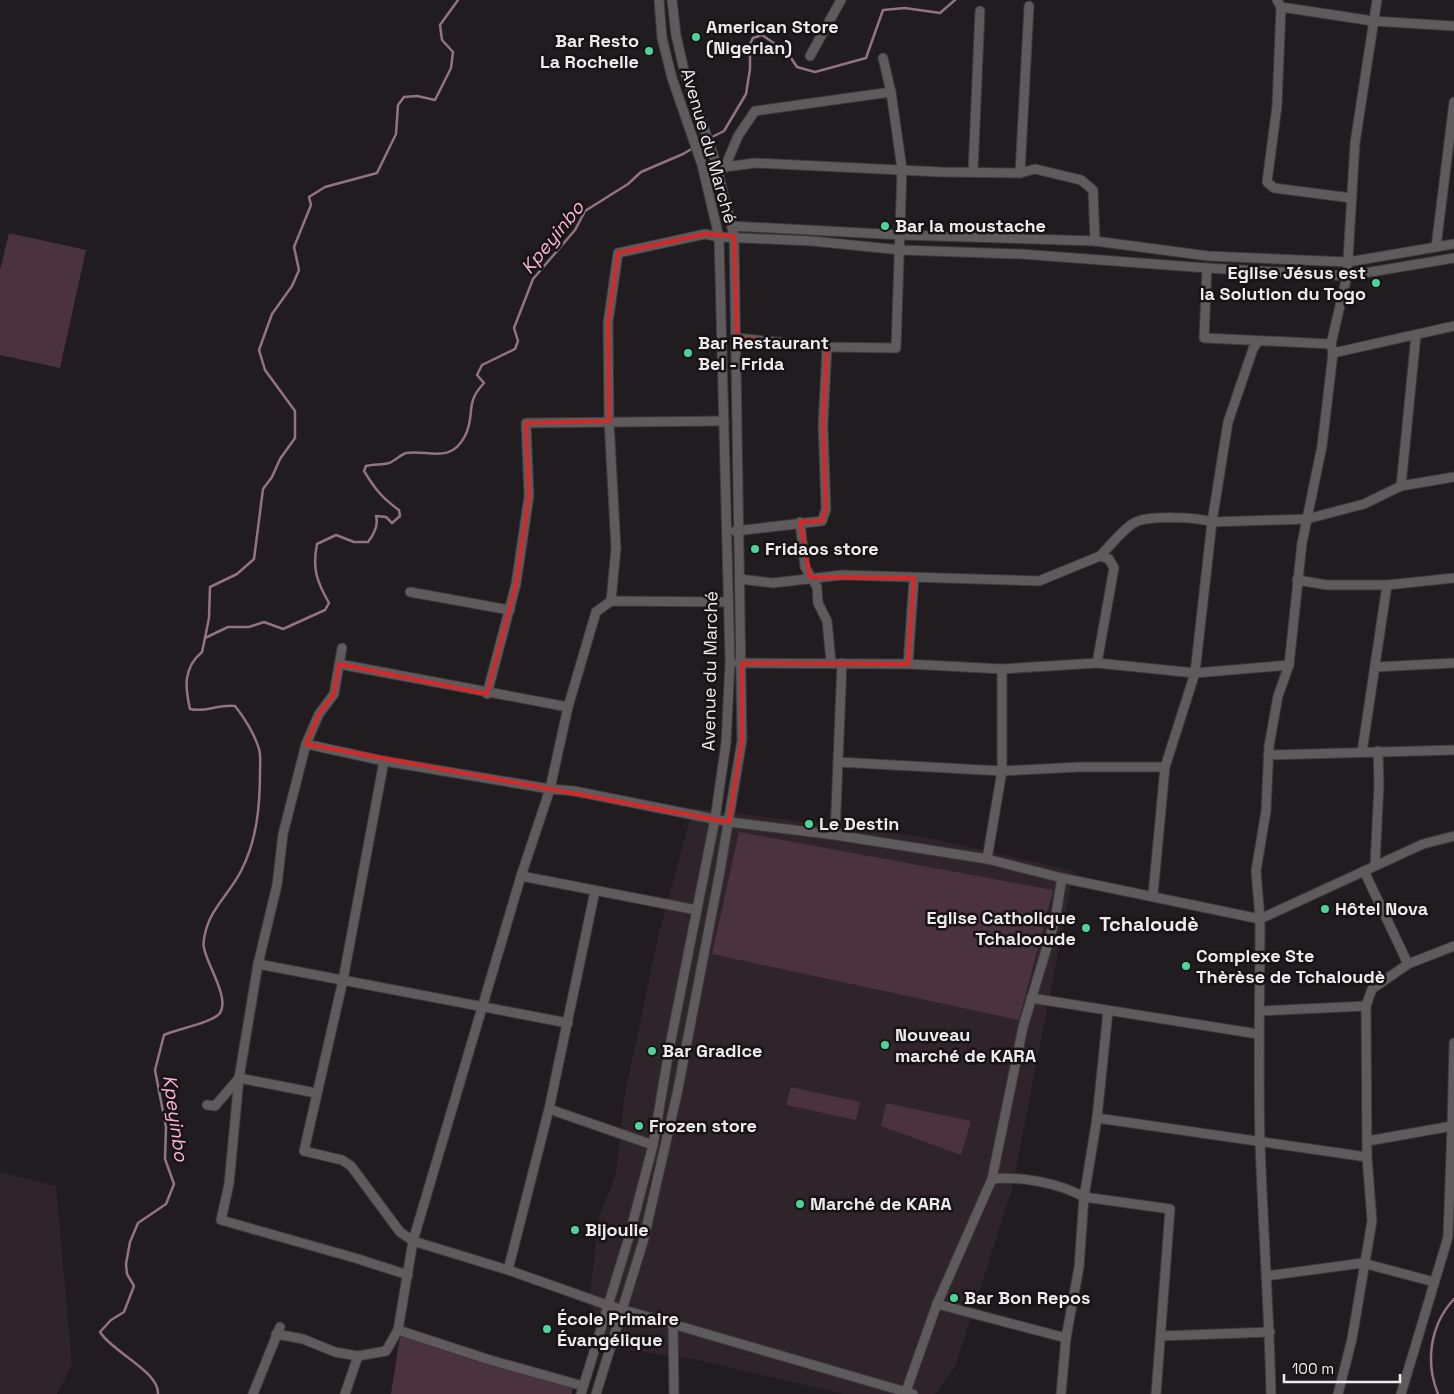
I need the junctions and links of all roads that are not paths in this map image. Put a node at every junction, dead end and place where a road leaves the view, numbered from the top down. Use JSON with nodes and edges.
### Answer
{"nodes":[{"id":1,"x":659,"y":0,"type":"edge"},
{"id":2,"x":672,"y":0,"type":"edge"},
{"id":3,"x":841,"y":0,"type":"edge"},
{"id":4,"x":1377,"y":0,"type":"edge"},
{"id":5,"x":1279,"y":3,"type":"edge"},
{"id":6,"x":1029,"y":6,"type":"dead end"},
{"id":7,"x":980,"y":11,"type":"dead end"},
{"id":8,"x":1373,"y":21,"type":"junction"},
{"id":9,"x":1454,"y":26,"type":"edge"},
{"id":10,"x":810,"y":56,"type":"dead end"},
{"id":11,"x":883,"y":58,"type":"dead end"},
{"id":12,"x":891,"y":92,"type":"junction"},
{"id":13,"x":1454,"y":102,"type":"edge"},
{"id":14,"x":725,"y":167,"type":"junction"},
{"id":15,"x":902,"y":169,"type":"junction"},
{"id":16,"x":973,"y":171,"type":"junction"},
{"id":17,"x":1020,"y":174,"type":"junction"},
{"id":18,"x":718,"y":175,"type":"junction"},
{"id":19,"x":1454,"y":175,"type":"edge"},
{"id":20,"x":1444,"y":177,"type":"junction"},
{"id":21,"x":1351,"y":198,"type":"junction"},
{"id":22,"x":732,"y":226,"type":"junction"},
{"id":23,"x":901,"y":235,"type":"junction"},
{"id":24,"x":734,"y":236,"type":"junction"},
{"id":25,"x":719,"y":237,"type":"junction"},
{"id":26,"x":1095,"y":242,"type":"junction"},
{"id":27,"x":1454,"y":244,"type":"edge"},
{"id":28,"x":1436,"y":247,"type":"junction"},
{"id":29,"x":901,"y":250,"type":"junction"},
{"id":30,"x":1454,"y":258,"type":"edge"},
{"id":31,"x":1348,"y":262,"type":"junction"},
{"id":32,"x":1208,"y":268,"type":"junction"},
{"id":33,"x":1347,"y":276,"type":"junction"},
{"id":34,"x":1454,"y":326,"type":"edge"},
{"id":35,"x":1416,"y":335,"type":"junction"},
{"id":36,"x":737,"y":338,"type":"junction"},
{"id":37,"x":1258,"y":341,"type":"junction"},
{"id":38,"x":828,"y":347,"type":"junction"},
{"id":39,"x":1332,"y":349,"type":"junction"},
{"id":40,"x":610,"y":421,"type":"junction"},
{"id":41,"x":724,"y":421,"type":"junction"},
{"id":42,"x":1454,"y":477,"type":"edge"},
{"id":43,"x":1401,"y":486,"type":"junction"},
{"id":44,"x":1307,"y":519,"type":"junction"},
{"id":45,"x":800,"y":522,"type":"junction"},
{"id":46,"x":1212,"y":522,"type":"junction"},
{"id":47,"x":727,"y":531,"type":"junction"},
{"id":48,"x":740,"y":531,"type":"junction"},
{"id":49,"x":1100,"y":556,"type":"junction"},
{"id":50,"x":810,"y":577,"type":"junction"},
{"id":51,"x":914,"y":578,"type":"junction"},
{"id":52,"x":1454,"y":578,"type":"edge"},
{"id":53,"x":740,"y":579,"type":"junction"},
{"id":54,"x":1297,"y":580,"type":"junction"},
{"id":55,"x":1387,"y":585,"type":"junction"},
{"id":56,"x":410,"y":592,"type":"dead end"},
{"id":57,"x":611,"y":600,"type":"junction"},
{"id":58,"x":728,"y":602,"type":"junction"},
{"id":59,"x":510,"y":610,"type":"junction"},
{"id":60,"x":342,"y":648,"type":"dead end"},
{"id":61,"x":730,"y":662,"type":"junction"},
{"id":62,"x":831,"y":662,"type":"junction"},
{"id":63,"x":742,"y":663,"type":"junction"},
{"id":64,"x":842,"y":663,"type":"junction"},
{"id":65,"x":1097,"y":663,"type":"junction"},
{"id":66,"x":1454,"y":663,"type":"edge"},
{"id":67,"x":339,"y":664,"type":"junction"},
{"id":68,"x":908,"y":664,"type":"junction"},
{"id":69,"x":1289,"y":665,"type":"junction"},
{"id":70,"x":1375,"y":667,"type":"junction"},
{"id":71,"x":1002,"y":669,"type":"junction"},
{"id":72,"x":1195,"y":673,"type":"junction"},
{"id":73,"x":487,"y":694,"type":"junction"},
{"id":74,"x":568,"y":707,"type":"junction"},
{"id":75,"x":306,"y":744,"type":"junction"},
{"id":76,"x":1454,"y":750,"type":"edge"},
{"id":77,"x":1378,"y":751,"type":"junction"},
{"id":78,"x":1362,"y":752,"type":"junction"},
{"id":79,"x":1268,"y":755,"type":"junction"},
{"id":80,"x":384,"y":761,"type":"junction"},
{"id":81,"x":838,"y":762,"type":"junction"},
{"id":82,"x":1165,"y":767,"type":"junction"},
{"id":83,"x":1002,"y":771,"type":"junction"},
{"id":84,"x":550,"y":789,"type":"junction"},
{"id":85,"x":715,"y":819,"type":"junction"},
{"id":86,"x":729,"y":822,"type":"junction"},
{"id":87,"x":835,"y":835,"type":"junction"},
{"id":88,"x":1454,"y":836,"type":"edge"},
{"id":89,"x":988,"y":859,"type":"junction"},
{"id":90,"x":1375,"y":865,"type":"junction"},
{"id":91,"x":1364,"y":871,"type":"junction"},
{"id":92,"x":520,"y":876,"type":"junction"},
{"id":93,"x":1062,"y":878,"type":"junction"},
{"id":94,"x":595,"y":891,"type":"junction"},
{"id":95,"x":1153,"y":895,"type":"junction"},
{"id":96,"x":697,"y":910,"type":"junction"},
{"id":97,"x":1260,"y":919,"type":"junction"},
{"id":98,"x":1454,"y":946,"type":"edge"},
{"id":99,"x":258,"y":964,"type":"junction"},
{"id":100,"x":1408,"y":964,"type":"junction"},
{"id":101,"x":343,"y":980,"type":"junction"},
{"id":102,"x":1031,"y":998,"type":"junction"},
{"id":103,"x":1366,"y":1006,"type":"junction"},
{"id":104,"x":484,"y":1007,"type":"junction"},
{"id":105,"x":1260,"y":1010,"type":"junction"},
{"id":106,"x":1108,"y":1011,"type":"junction"},
{"id":107,"x":568,"y":1023,"type":"junction"},
{"id":108,"x":1258,"y":1034,"type":"junction"},
{"id":109,"x":1454,"y":1043,"type":"edge"},
{"id":110,"x":239,"y":1078,"type":"junction"},
{"id":111,"x":662,"y":1090,"type":"junction"},
{"id":112,"x":316,"y":1093,"type":"junction"},
{"id":113,"x":677,"y":1094,"type":"junction"},
{"id":114,"x":207,"y":1106,"type":"dead end"},
{"id":115,"x":549,"y":1109,"type":"junction"},
{"id":116,"x":1097,"y":1118,"type":"junction"},
{"id":117,"x":1452,"y":1126,"type":"junction"},
{"id":118,"x":1368,"y":1141,"type":"junction"},
{"id":119,"x":1260,"y":1143,"type":"junction"},
{"id":120,"x":653,"y":1145,"type":"junction"},
{"id":121,"x":1367,"y":1157,"type":"junction"},
{"id":122,"x":992,"y":1179,"type":"junction"},
{"id":123,"x":1084,"y":1197,"type":"junction"},
{"id":124,"x":629,"y":1237,"type":"junction"},
{"id":125,"x":413,"y":1241,"type":"junction"},
{"id":126,"x":642,"y":1242,"type":"junction"},
{"id":127,"x":1363,"y":1263,"type":"junction"},
{"id":128,"x":508,"y":1270,"type":"junction"},
{"id":129,"x":408,"y":1275,"type":"junction"},
{"id":130,"x":1266,"y":1276,"type":"junction"},
{"id":131,"x":1434,"y":1282,"type":"junction"},
{"id":132,"x":937,"y":1304,"type":"junction"},
{"id":133,"x":607,"y":1305,"type":"junction"},
{"id":134,"x":621,"y":1308,"type":"junction"},
{"id":135,"x":673,"y":1322,"type":"junction"},
{"id":136,"x":398,"y":1330,"type":"junction"},
{"id":137,"x":1270,"y":1332,"type":"junction"},
{"id":138,"x":1161,"y":1336,"type":"junction"},
{"id":139,"x":1066,"y":1338,"type":"junction"},
{"id":140,"x":358,"y":1356,"type":"junction"},
{"id":141,"x":582,"y":1390,"type":"edge"},
{"id":142,"x":908,"y":1393,"type":"edge"},
{"id":143,"x":253,"y":1394,"type":"edge"},
{"id":144,"x":345,"y":1394,"type":"edge"},
{"id":145,"x":596,"y":1394,"type":"edge"},
{"id":146,"x":674,"y":1394,"type":"edge"},
{"id":147,"x":1060,"y":1394,"type":"edge"},
{"id":148,"x":1156,"y":1394,"type":"edge"},
{"id":149,"x":1271,"y":1394,"type":"edge"},
{"id":150,"x":1338,"y":1394,"type":"edge"},
{"id":151,"x":1401,"y":1394,"type":"edge"}],
"edges":[{"from":1,"to":25,"type":"street","name":"Avenue du Marché"},
{"from":2,"to":18,"type":"street","name":"Avenue du Marché"},
{"from":3,"to":10,"type":"street"},
{"from":4,"to":8,"type":"street"},
{"from":5,"to":8,"type":"street"},
{"from":5,"to":21,"type":"street"},
{"from":6,"to":17,"type":"street"},
{"from":7,"to":16,"type":"street"},
{"from":8,"to":9,"type":"street"},
{"from":8,"to":21,"type":"street"},
{"from":11,"to":12,"type":"street"},
{"from":12,"to":14,"type":"street"},
{"from":12,"to":15,"type":"street"},
{"from":13,"to":20,"type":"street"},
{"from":14,"to":15,"type":"street"},
{"from":14,"to":18,"type":"street"},
{"from":15,"to":16,"type":"street"},
{"from":15,"to":23,"type":"street"},
{"from":16,"to":17,"type":"street"},
{"from":17,"to":26,"type":"street"},
{"from":18,"to":22,"type":"street","name":"Avenue du Marché"},
{"from":19,"to":20,"type":"street"},
{"from":20,"to":28,"type":"street"},
{"from":21,"to":31,"type":"street"},
{"from":22,"to":23,"type":"street"},
{"from":22,"to":24,"type":"street","name":"Avenue du Marché"},
{"from":23,"to":26,"type":"street"},
{"from":23,"to":29,"type":"street"},
{"from":24,"to":25,"type":"street"},
{"from":24,"to":29,"type":"street"},
{"from":24,"to":36,"type":"street","name":"Avenue du Marché"},
{"from":25,"to":40,"type":"street"},
{"from":25,"to":41,"type":"street","name":"Avenue du Marché"},
{"from":26,"to":31,"type":"street"},
{"from":27,"to":28,"type":"street"},
{"from":28,"to":31,"type":"street"},
{"from":29,"to":32,"type":"street"},
{"from":29,"to":38,"type":"street"},
{"from":30,"to":33,"type":"street"},
{"from":31,"to":33,"type":"street"},
{"from":32,"to":33,"type":"street"},
{"from":32,"to":37,"type":"street"},
{"from":33,"to":39,"type":"street"},
{"from":34,"to":35,"type":"street"},
{"from":35,"to":39,"type":"street"},
{"from":35,"to":43,"type":"street"},
{"from":36,"to":38,"type":"street"},
{"from":36,"to":48,"type":"street","name":"Avenue du Marché"},
{"from":37,"to":39,"type":"street"},
{"from":37,"to":46,"type":"street"},
{"from":38,"to":45,"type":"street"},
{"from":39,"to":44,"type":"street"},
{"from":40,"to":41,"type":"street"},
{"from":40,"to":57,"type":"street"},
{"from":40,"to":59,"type":"street"},
{"from":41,"to":47,"type":"street","name":"Avenue du Marché"},
{"from":42,"to":43,"type":"street"},
{"from":43,"to":44,"type":"street"},
{"from":44,"to":46,"type":"street"},
{"from":44,"to":54,"type":"street"},
{"from":45,"to":48,"type":"street"},
{"from":45,"to":50,"type":"street"},
{"from":46,"to":49,"type":"street"},
{"from":46,"to":72,"type":"street"},
{"from":47,"to":48,"type":"street"},
{"from":47,"to":58,"type":"street","name":"Avenue du Marché"},
{"from":48,"to":53,"type":"street","name":"Avenue du Marché"},
{"from":49,"to":51,"type":"street"},
{"from":49,"to":65,"type":"street"},
{"from":50,"to":51,"type":"street"},
{"from":50,"to":53,"type":"street"},
{"from":50,"to":62,"type":"street"},
{"from":51,"to":68,"type":"street"},
{"from":52,"to":55,"type":"street"},
{"from":53,"to":63,"type":"street","name":"Avenue du Marché"},
{"from":54,"to":55,"type":"street"},
{"from":54,"to":69,"type":"street"},
{"from":55,"to":70,"type":"street"},
{"from":56,"to":59,"type":"street"},
{"from":57,"to":58,"type":"street"},
{"from":57,"to":74,"type":"street"},
{"from":58,"to":61,"type":"street","name":"Avenue du Marché"},
{"from":59,"to":73,"type":"street"},
{"from":60,"to":67,"type":"street"},
{"from":61,"to":63,"type":"street"},
{"from":61,"to":85,"type":"street","name":"Avenue du Marché"},
{"from":62,"to":63,"type":"street"},
{"from":62,"to":64,"type":"street"},
{"from":63,"to":86,"type":"street","name":"Avenue du Marché"},
{"from":64,"to":68,"type":"street"},
{"from":64,"to":81,"type":"street"},
{"from":65,"to":71,"type":"street"},
{"from":65,"to":72,"type":"street"},
{"from":66,"to":70,"type":"street"},
{"from":67,"to":73,"type":"street"},
{"from":67,"to":75,"type":"street"},
{"from":68,"to":71,"type":"street"},
{"from":69,"to":72,"type":"street"},
{"from":69,"to":79,"type":"street"},
{"from":70,"to":78,"type":"street"},
{"from":71,"to":83,"type":"street"},
{"from":72,"to":82,"type":"street"},
{"from":73,"to":74,"type":"street"},
{"from":74,"to":84,"type":"street"},
{"from":75,"to":80,"type":"street"},
{"from":75,"to":99,"type":"street"},
{"from":76,"to":77,"type":"street"},
{"from":77,"to":78,"type":"street"},
{"from":77,"to":90,"type":"street"},
{"from":78,"to":79,"type":"street"},
{"from":79,"to":97,"type":"street"},
{"from":80,"to":84,"type":"street"},
{"from":80,"to":101,"type":"street"},
{"from":81,"to":83,"type":"street"},
{"from":81,"to":87,"type":"street"},
{"from":82,"to":83,"type":"street"},
{"from":82,"to":95,"type":"street"},
{"from":83,"to":89,"type":"street"},
{"from":84,"to":85,"type":"street"},
{"from":84,"to":92,"type":"street"},
{"from":85,"to":86,"type":"street"},
{"from":85,"to":96,"type":"street","name":"Avenue du Marché"},
{"from":86,"to":87,"type":"street"},
{"from":86,"to":113,"type":"street","name":"Avenue du Marché"},
{"from":87,"to":89,"type":"street"},
{"from":88,"to":90,"type":"street"},
{"from":89,"to":93,"type":"street"},
{"from":90,"to":91,"type":"street"},
{"from":91,"to":97,"type":"street"},
{"from":91,"to":100,"type":"street"},
{"from":92,"to":94,"type":"street"},
{"from":92,"to":104,"type":"street"},
{"from":93,"to":95,"type":"street"},
{"from":93,"to":102,"type":"street"},
{"from":94,"to":96,"type":"street"},
{"from":94,"to":107,"type":"street"},
{"from":95,"to":97,"type":"street"},
{"from":96,"to":111,"type":"street","name":"Avenue du Marché"},
{"from":97,"to":105,"type":"street"},
{"from":98,"to":100,"type":"street"},
{"from":99,"to":101,"type":"street"},
{"from":99,"to":110,"type":"street"},
{"from":100,"to":103,"type":"street"},
{"from":101,"to":104,"type":"street"},
{"from":101,"to":112,"type":"street"},
{"from":102,"to":106,"type":"street"},
{"from":102,"to":122,"type":"street"},
{"from":103,"to":105,"type":"street"},
{"from":103,"to":118,"type":"street"},
{"from":104,"to":107,"type":"street"},
{"from":104,"to":125,"type":"street"},
{"from":105,"to":108,"type":"street"},
{"from":106,"to":108,"type":"street"},
{"from":106,"to":116,"type":"street"},
{"from":107,"to":115,"type":"street"},
{"from":108,"to":119,"type":"street"},
{"from":109,"to":117,"type":"street"},
{"from":110,"to":112,"type":"street"},
{"from":110,"to":114,"type":"street"},
{"from":110,"to":129,"type":"street"},
{"from":111,"to":113,"type":"street"},
{"from":111,"to":120,"type":"street","name":"Avenue du Marché"},
{"from":112,"to":125,"type":"street"},
{"from":113,"to":126,"type":"street","name":"Avenue du Marché"},
{"from":115,"to":120,"type":"street"},
{"from":115,"to":128,"type":"street"},
{"from":116,"to":119,"type":"street"},
{"from":116,"to":123,"type":"street"},
{"from":117,"to":118,"type":"street"},
{"from":117,"to":131,"type":"street"},
{"from":118,"to":121,"type":"street"},
{"from":119,"to":121,"type":"street"},
{"from":119,"to":130,"type":"street"},
{"from":120,"to":124,"type":"street","name":"Avenue du Marché"},
{"from":121,"to":127,"type":"street"},
{"from":122,"to":123,"type":"street"},
{"from":122,"to":132,"type":"street"},
{"from":123,"to":138,"type":"street"},
{"from":123,"to":139,"type":"street"},
{"from":124,"to":126,"type":"street"},
{"from":124,"to":133,"type":"street","name":"Avenue du Marché"},
{"from":125,"to":128,"type":"street"},
{"from":125,"to":129,"type":"street"},
{"from":126,"to":134,"type":"street","name":"Avenue du Marché"},
{"from":127,"to":130,"type":"street"},
{"from":127,"to":131,"type":"street"},
{"from":127,"to":150,"type":"street"},
{"from":128,"to":133,"type":"street"},
{"from":129,"to":136,"type":"street"},
{"from":130,"to":137,"type":"street"},
{"from":131,"to":151,"type":"street"},
{"from":132,"to":139,"type":"street"},
{"from":132,"to":142,"type":"street"},
{"from":133,"to":134,"type":"street"},
{"from":133,"to":141,"type":"street","name":"Avenue du Marché"},
{"from":134,"to":135,"type":"street"},
{"from":134,"to":145,"type":"street","name":"Avenue du Marché"},
{"from":135,"to":142,"type":"street"},
{"from":135,"to":146,"type":"street"},
{"from":136,"to":140,"type":"street"},
{"from":136,"to":141,"type":"street"},
{"from":137,"to":138,"type":"street"},
{"from":137,"to":149,"type":"street"},
{"from":138,"to":148,"type":"street"},
{"from":139,"to":147,"type":"street"},
{"from":140,"to":143,"type":"street"},
{"from":140,"to":144,"type":"street"}]}
